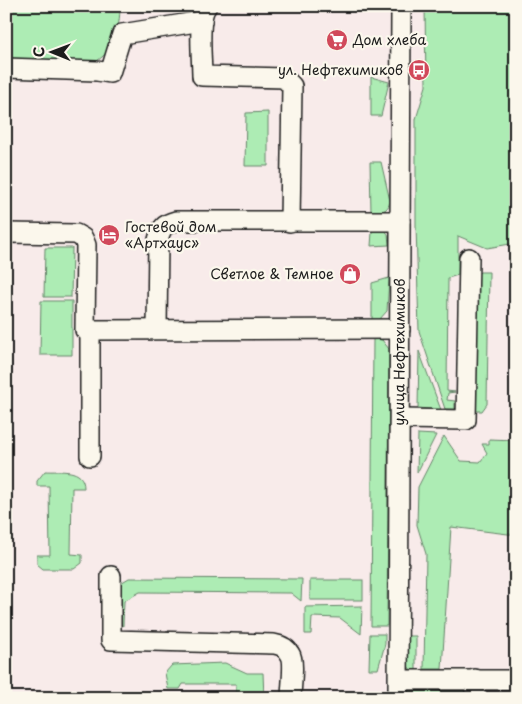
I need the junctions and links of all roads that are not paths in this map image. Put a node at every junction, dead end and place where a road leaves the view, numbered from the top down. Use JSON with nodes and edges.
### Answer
{"nodes":[{"id":1,"x":401,"y":6,"type":"edge"},
{"id":2,"x":205,"y":14,"type":"edge"},
{"id":3,"x":6,"y":68,"type":"edge"},
{"id":4,"x":290,"y":222,"type":"junction"},
{"id":5,"x":400,"y":222,"type":"junction"},
{"id":6,"x":6,"y":233,"type":"edge"},
{"id":7,"x":469,"y":258,"type":"dead end"},
{"id":8,"x":157,"y":329,"type":"junction"},
{"id":9,"x":400,"y":329,"type":"junction"},
{"id":10,"x":90,"y":330,"type":"junction"},
{"id":11,"x":400,"y":419,"type":"junction"},
{"id":12,"x":90,"y":456,"type":"dead end"},
{"id":13,"x":111,"y":576,"type":"dead end"},
{"id":14,"x":516,"y":680,"type":"edge"},
{"id":15,"x":475,"y":688,"type":"edge"},
{"id":16,"x":399,"y":689,"type":"edge"},
{"id":17,"x":291,"y":698,"type":"edge"}],
"edges":[{"from":1,"to":5,"type":"street","name":"улица Нефтехимиков"},
{"from":2,"to":3,"type":"street"},
{"from":2,"to":4,"type":"street"},
{"from":4,"to":5,"type":"street"},
{"from":4,"to":8,"type":"street"},
{"from":5,"to":9,"type":"street","name":"улица Нефтехимиков"},
{"from":6,"to":10,"type":"street"},
{"from":7,"to":11,"type":"street"},
{"from":8,"to":9,"type":"street"},
{"from":8,"to":10,"type":"street"},
{"from":9,"to":11,"type":"street","name":"улица Нефтехимиков"},
{"from":10,"to":12,"type":"street"},
{"from":11,"to":16,"type":"street","name":"улица Нефтехимиков"},
{"from":13,"to":17,"type":"street"},
{"from":14,"to":15,"type":"street"},
{"from":15,"to":16,"type":"street"}]}
